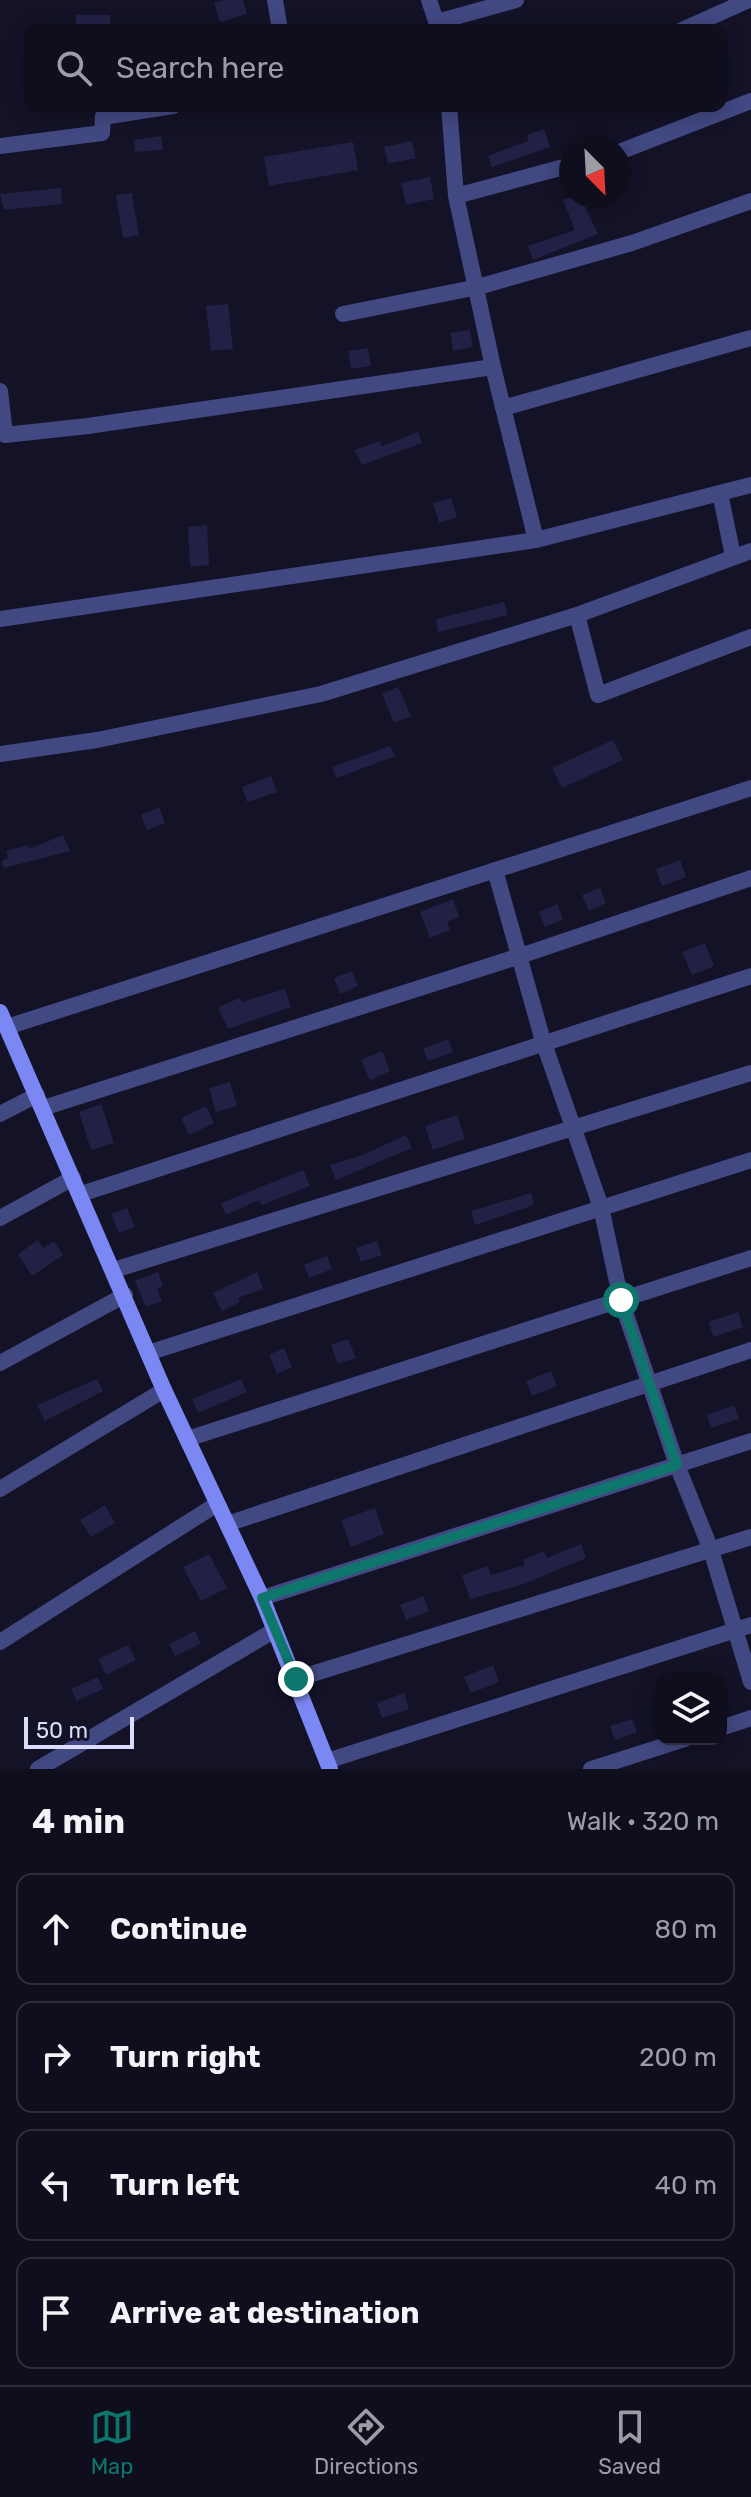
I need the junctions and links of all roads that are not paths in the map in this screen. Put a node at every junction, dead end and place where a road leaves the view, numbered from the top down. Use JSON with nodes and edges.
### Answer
{"nodes":[{"id":1,"x":275,"y":0,"type":"edge"},
{"id":2,"x":429,"y":0,"type":"edge"},
{"id":3,"x":516,"y":0,"type":"edge"},
{"id":4,"x":749,"y":0,"type":"edge"},
{"id":5,"x":279,"y":24,"type":"edge"},
{"id":6,"x":437,"y":24,"type":"edge"},
{"id":7,"x":444,"y":24,"type":"edge"},
{"id":8,"x":695,"y":24,"type":"edge"},
{"id":9,"x":751,"y":101,"type":"edge"},
{"id":10,"x":727,"y":110,"type":"edge"},
{"id":11,"x":135,"y":112,"type":"edge"},
{"id":12,"x":449,"y":112,"type":"edge"},
{"id":13,"x":723,"y":112,"type":"edge"},
{"id":14,"x":0,"y":146,"type":"edge"},
{"id":15,"x":631,"y":147,"type":"edge"},
{"id":16,"x":559,"y":168,"type":"edge"},
{"id":17,"x":456,"y":196,"type":"junction"},
{"id":18,"x":751,"y":201,"type":"edge"},
{"id":19,"x":478,"y":287,"type":"junction"},
{"id":20,"x":343,"y":314,"type":"dead end"},
{"id":21,"x":751,"y":338,"type":"edge"},
{"id":22,"x":493,"y":367,"type":"junction"},
{"id":23,"x":0,"y":391,"type":"edge"},
{"id":24,"x":503,"y":408,"type":"junction"},
{"id":25,"x":751,"y":485,"type":"edge"},
{"id":26,"x":720,"y":493,"type":"junction"},
{"id":27,"x":536,"y":540,"type":"junction"},
{"id":28,"x":751,"y":551,"type":"edge"},
{"id":29,"x":733,"y":556,"type":"junction"},
{"id":30,"x":577,"y":615,"type":"junction"},
{"id":31,"x":0,"y":619,"type":"edge"},
{"id":32,"x":751,"y":637,"type":"edge"},
{"id":33,"x":0,"y":754,"type":"edge"},
{"id":34,"x":751,"y":788,"type":"edge"},
{"id":35,"x":495,"y":870,"type":"junction"},
{"id":36,"x":751,"y":878,"type":"edge"},
{"id":37,"x":517,"y":957,"type":"junction"},
{"id":38,"x":751,"y":976,"type":"edge"},
{"id":39,"x":4,"y":1020,"type":"edge"},
{"id":40,"x":543,"y":1041,"type":"junction"},
{"id":41,"x":751,"y":1073,"type":"edge"},
{"id":42,"x":40,"y":1101,"type":"junction"},
{"id":43,"x":0,"y":1114,"type":"edge"},
{"id":44,"x":576,"y":1130,"type":"junction"},
{"id":45,"x":751,"y":1160,"type":"edge"},
{"id":46,"x":73,"y":1178,"type":"junction"},
{"id":47,"x":81,"y":1194,"type":"junction"},
{"id":48,"x":601,"y":1207,"type":"junction"},
{"id":49,"x":0,"y":1218,"type":"edge"},
{"id":50,"x":751,"y":1258,"type":"edge"},
{"id":51,"x":114,"y":1270,"type":"junction"},
{"id":52,"x":125,"y":1295,"type":"junction"},
{"id":53,"x":621,"y":1300,"type":"junction"},
{"id":54,"x":751,"y":1350,"type":"edge"},
{"id":55,"x":148,"y":1353,"type":"junction"},
{"id":56,"x":0,"y":1363,"type":"edge"},
{"id":57,"x":650,"y":1381,"type":"junction"},
{"id":58,"x":164,"y":1390,"type":"junction"},
{"id":59,"x":187,"y":1439,"type":"junction"},
{"id":60,"x":751,"y":1441,"type":"edge"},
{"id":61,"x":677,"y":1465,"type":"junction"},
{"id":62,"x":0,"y":1489,"type":"edge"},
{"id":63,"x":217,"y":1504,"type":"junction"},
{"id":64,"x":227,"y":1524,"type":"junction"},
{"id":65,"x":751,"y":1537,"type":"edge"},
{"id":66,"x":711,"y":1550,"type":"junction"},
{"id":67,"x":262,"y":1598,"type":"junction"},
{"id":68,"x":743,"y":1627,"type":"edge"},
{"id":69,"x":275,"y":1630,"type":"junction"},
{"id":70,"x":0,"y":1642,"type":"edge"},
{"id":71,"x":296,"y":1679,"type":"junction"},
{"id":72,"x":751,"y":1682,"type":"edge"},
{"id":73,"x":751,"y":1718,"type":"edge"},
{"id":74,"x":727,"y":1726,"type":"edge"},
{"id":75,"x":666,"y":1745,"type":"edge"},
{"id":76,"x":328,"y":1765,"type":"edge"},
{"id":77,"x":38,"y":1769,"type":"edge"},
{"id":78,"x":591,"y":1769,"type":"edge"}],
"edges":[{"from":1,"to":5,"type":"street"},
{"from":2,"to":6,"type":"street"},
{"from":3,"to":7,"type":"street"},
{"from":4,"to":8,"type":"street"},
{"from":9,"to":10,"type":"street"},
{"from":11,"to":14,"type":"street"},
{"from":12,"to":17,"type":"street"},
{"from":13,"to":15,"type":"street"},
{"from":16,"to":17,"type":"street"},
{"from":17,"to":19,"type":"street"},
{"from":18,"to":19,"type":"street"},
{"from":19,"to":20,"type":"street"},
{"from":19,"to":22,"type":"street"},
{"from":21,"to":24,"type":"street"},
{"from":22,"to":23,"type":"street"},
{"from":22,"to":24,"type":"street"},
{"from":24,"to":27,"type":"street"},
{"from":25,"to":26,"type":"street"},
{"from":26,"to":27,"type":"street"},
{"from":26,"to":29,"type":"street"},
{"from":27,"to":31,"type":"street"},
{"from":28,"to":29,"type":"street"},
{"from":29,"to":30,"type":"street"},
{"from":30,"to":32,"type":"street"},
{"from":30,"to":33,"type":"street"},
{"from":34,"to":35,"type":"street"},
{"from":35,"to":37,"type":"street"},
{"from":35,"to":39,"type":"street"},
{"from":36,"to":37,"type":"street"},
{"from":37,"to":40,"type":"street"},
{"from":37,"to":42,"type":"street"},
{"from":38,"to":40,"type":"street"},
{"from":39,"to":42,"type":"street"},
{"from":40,"to":44,"type":"street"},
{"from":40,"to":47,"type":"street"},
{"from":41,"to":44,"type":"street"},
{"from":42,"to":43,"type":"street"},
{"from":42,"to":46,"type":"street"},
{"from":44,"to":48,"type":"street"},
{"from":44,"to":51,"type":"street"},
{"from":45,"to":48,"type":"street"},
{"from":46,"to":47,"type":"street"},
{"from":46,"to":49,"type":"street"},
{"from":47,"to":51,"type":"street"},
{"from":48,"to":53,"type":"street"},
{"from":48,"to":55,"type":"street"},
{"from":50,"to":53,"type":"street"},
{"from":51,"to":52,"type":"street"},
{"from":52,"to":55,"type":"street"},
{"from":52,"to":56,"type":"street"},
{"from":53,"to":57,"type":"street"},
{"from":53,"to":59,"type":"street"},
{"from":54,"to":57,"type":"street"},
{"from":55,"to":58,"type":"street"},
{"from":57,"to":61,"type":"street"},
{"from":57,"to":64,"type":"street"},
{"from":58,"to":59,"type":"street"},
{"from":58,"to":62,"type":"street"},
{"from":59,"to":63,"type":"street"},
{"from":60,"to":61,"type":"street"},
{"from":61,"to":66,"type":"street"},
{"from":61,"to":67,"type":"street"},
{"from":63,"to":64,"type":"street"},
{"from":63,"to":70,"type":"street"},
{"from":64,"to":67,"type":"street"},
{"from":65,"to":66,"type":"street"},
{"from":66,"to":68,"type":"street"},
{"from":66,"to":71,"type":"street"},
{"from":67,"to":69,"type":"street"},
{"from":68,"to":72,"type":"street"},
{"from":68,"to":76,"type":"street"},
{"from":69,"to":71,"type":"street"},
{"from":69,"to":77,"type":"street"},
{"from":71,"to":76,"type":"street"},
{"from":73,"to":74,"type":"street"},
{"from":75,"to":78,"type":"street"}]}
